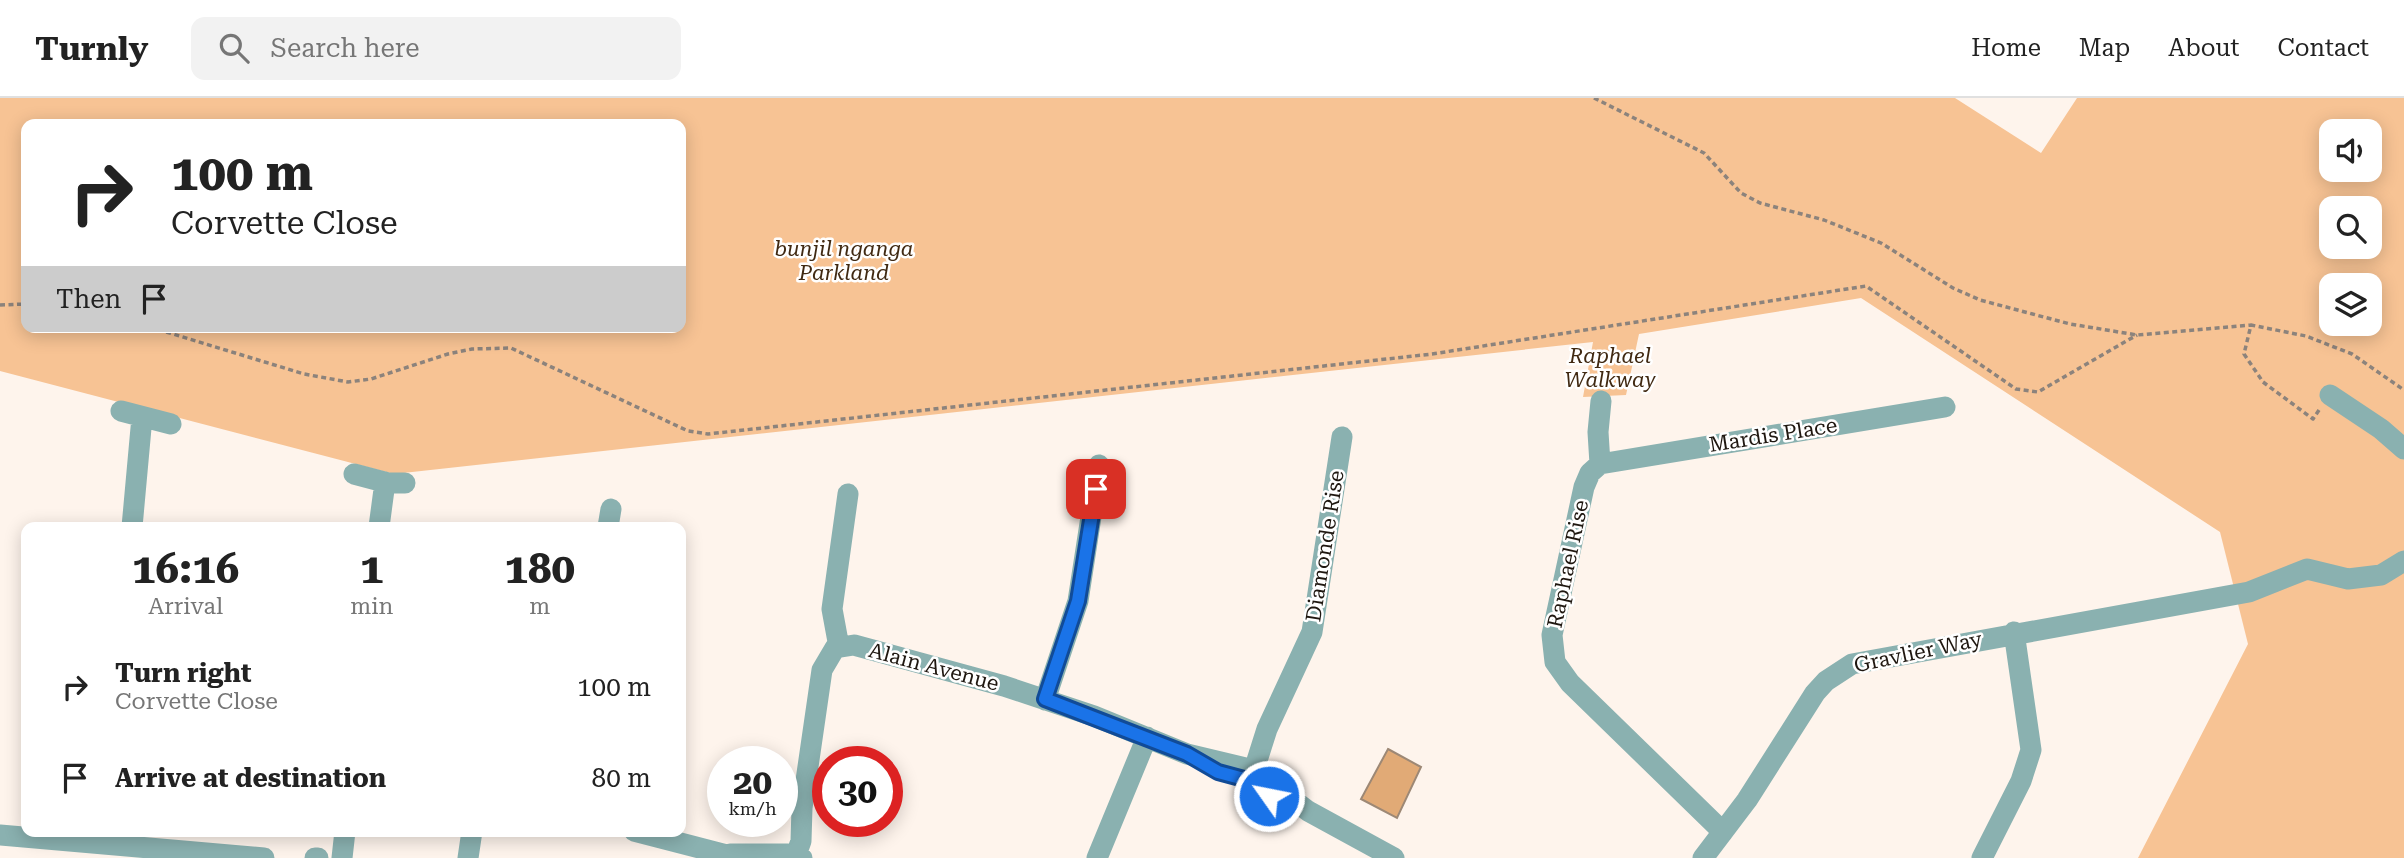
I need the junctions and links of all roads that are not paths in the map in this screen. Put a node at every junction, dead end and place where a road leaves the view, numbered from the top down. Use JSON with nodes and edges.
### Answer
{"nodes":[{"id":1,"x":2330,"y":395,"type":"road end"},
{"id":2,"x":1601,"y":401,"type":"dead end"},
{"id":3,"x":1945,"y":407,"type":"dead end"},
{"id":4,"x":121,"y":411,"type":"dead end"},
{"id":5,"x":142,"y":417,"type":"junction"},
{"id":6,"x":171,"y":425,"type":"dead end"},
{"id":7,"x":1342,"y":437,"type":"dead end"},
{"id":8,"x":2404,"y":449,"type":"edge"},
{"id":9,"x":1601,"y":464,"type":"junction"},
{"id":10,"x":1099,"y":465,"type":"dead end"},
{"id":11,"x":354,"y":474,"type":"dead end"},
{"id":12,"x":848,"y":494,"type":"dead end"},
{"id":13,"x":132,"y":522,"type":"edge"},
{"id":14,"x":381,"y":522,"type":"edge"},
{"id":15,"x":2404,"y":561,"type":"edge"},
{"id":16,"x":2014,"y":632,"type":"junction"},
{"id":17,"x":839,"y":646,"type":"junction"},
{"id":18,"x":1045,"y":699,"type":"junction"},
{"id":19,"x":1147,"y":737,"type":"junction"},
{"id":20,"x":1247,"y":771,"type":"junction"},
{"id":21,"x":1723,"y":832,"type":"junction"},
{"id":22,"x":0,"y":835,"type":"edge"},
{"id":23,"x":21,"y":837,"type":"edge"},
{"id":24,"x":22,"y":837,"type":"edge"},
{"id":25,"x":344,"y":837,"type":"edge"},
{"id":26,"x":471,"y":837,"type":"edge"},
{"id":27,"x":658,"y":837,"type":"edge"},
{"id":28,"x":112,"y":845,"type":"edge"},
{"id":29,"x":225,"y":856,"type":"edge"},
{"id":30,"x":734,"y":856,"type":"edge"},
{"id":31,"x":794,"y":857,"type":"edge"},
{"id":32,"x":264,"y":858,"type":"edge"},
{"id":33,"x":342,"y":858,"type":"edge"},
{"id":34,"x":468,"y":858,"type":"edge"},
{"id":35,"x":1097,"y":858,"type":"edge"},
{"id":36,"x":1394,"y":858,"type":"edge"},
{"id":37,"x":1703,"y":858,"type":"edge"},
{"id":38,"x":1982,"y":858,"type":"edge"}],
"edges":[{"from":1,"to":8,"type":"street"},
{"from":2,"to":9,"type":"street"},
{"from":3,"to":9,"type":"street","name":"Mardis Place"},
{"from":4,"to":5,"type":"street"},
{"from":5,"to":6,"type":"street"},
{"from":5,"to":13,"type":"street"},
{"from":7,"to":20,"type":"street","name":"Diamonde Rise"},
{"from":9,"to":21,"type":"street","name":"Raphael Rise"},
{"from":10,"to":18,"type":"street"},
{"from":11,"to":14,"type":"street"},
{"from":12,"to":17,"type":"street"},
{"from":15,"to":16,"type":"street","name":"Gravlier Way"},
{"from":16,"to":21,"type":"street","name":"Gravlier Way"},
{"from":16,"to":38,"type":"street"},
{"from":17,"to":18,"type":"street","name":"Alain Avenue"},
{"from":17,"to":31,"type":"street","name":"Alain Avenue"},
{"from":18,"to":19,"type":"street","name":"Alain Avenue"},
{"from":19,"to":20,"type":"street","name":"Alain Avenue"},
{"from":19,"to":35,"type":"street"},
{"from":20,"to":36,"type":"street","name":"Alain Avenue"},
{"from":21,"to":37,"type":"street","name":"Gravlier Way"},
{"from":22,"to":23,"type":"street"},
{"from":24,"to":28,"type":"street"},
{"from":25,"to":33,"type":"street"},
{"from":26,"to":34,"type":"street"},
{"from":27,"to":30,"type":"street"},
{"from":28,"to":29,"type":"street"},
{"from":29,"to":32,"type":"street"},
{"from":30,"to":31,"type":"street"}]}
